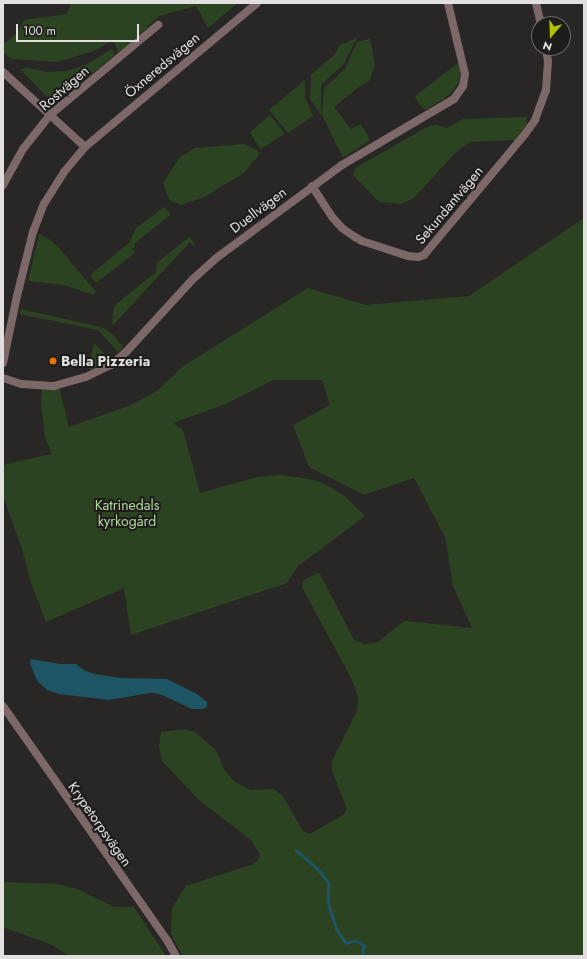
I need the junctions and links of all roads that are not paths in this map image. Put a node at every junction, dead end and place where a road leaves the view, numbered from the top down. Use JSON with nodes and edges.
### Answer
{"nodes":[{"id":1,"x":257,"y":3,"type":"edge"},
{"id":2,"x":448,"y":3,"type":"edge"},
{"id":3,"x":536,"y":3,"type":"edge"},
{"id":4,"x":539,"y":16,"type":"edge"},
{"id":5,"x":158,"y":25,"type":"dead end"},
{"id":6,"x":547,"y":56,"type":"edge"},
{"id":7,"x":3,"y":72,"type":"edge"},
{"id":8,"x":50,"y":115,"type":"junction"},
{"id":9,"x":85,"y":147,"type":"junction"},
{"id":10,"x":3,"y":185,"type":"edge"},
{"id":11,"x":312,"y":186,"type":"junction"},
{"id":12,"x":3,"y":364,"type":"edge"},
{"id":13,"x":3,"y":378,"type":"edge"},
{"id":14,"x":3,"y":706,"type":"edge"},
{"id":15,"x":176,"y":956,"type":"edge"}],
"edges":[{"from":1,"to":9,"type":"street","name":"Öxneredsvägen"},
{"from":2,"to":11,"type":"street","name":"Duellvägen"},
{"from":3,"to":4,"type":"street"},
{"from":5,"to":8,"type":"street","name":"Rostvägen"},
{"from":6,"to":11,"type":"street","name":"Sekundantvägen"},
{"from":7,"to":8,"type":"street"},
{"from":8,"to":9,"type":"street"},
{"from":8,"to":10,"type":"street","name":"Rostvägen"},
{"from":9,"to":12,"type":"street","name":"Öxneredsvägen"},
{"from":11,"to":13,"type":"street","name":"Duellvägen"},
{"from":14,"to":15,"type":"street","name":"Krypetorpsvägen"}]}
